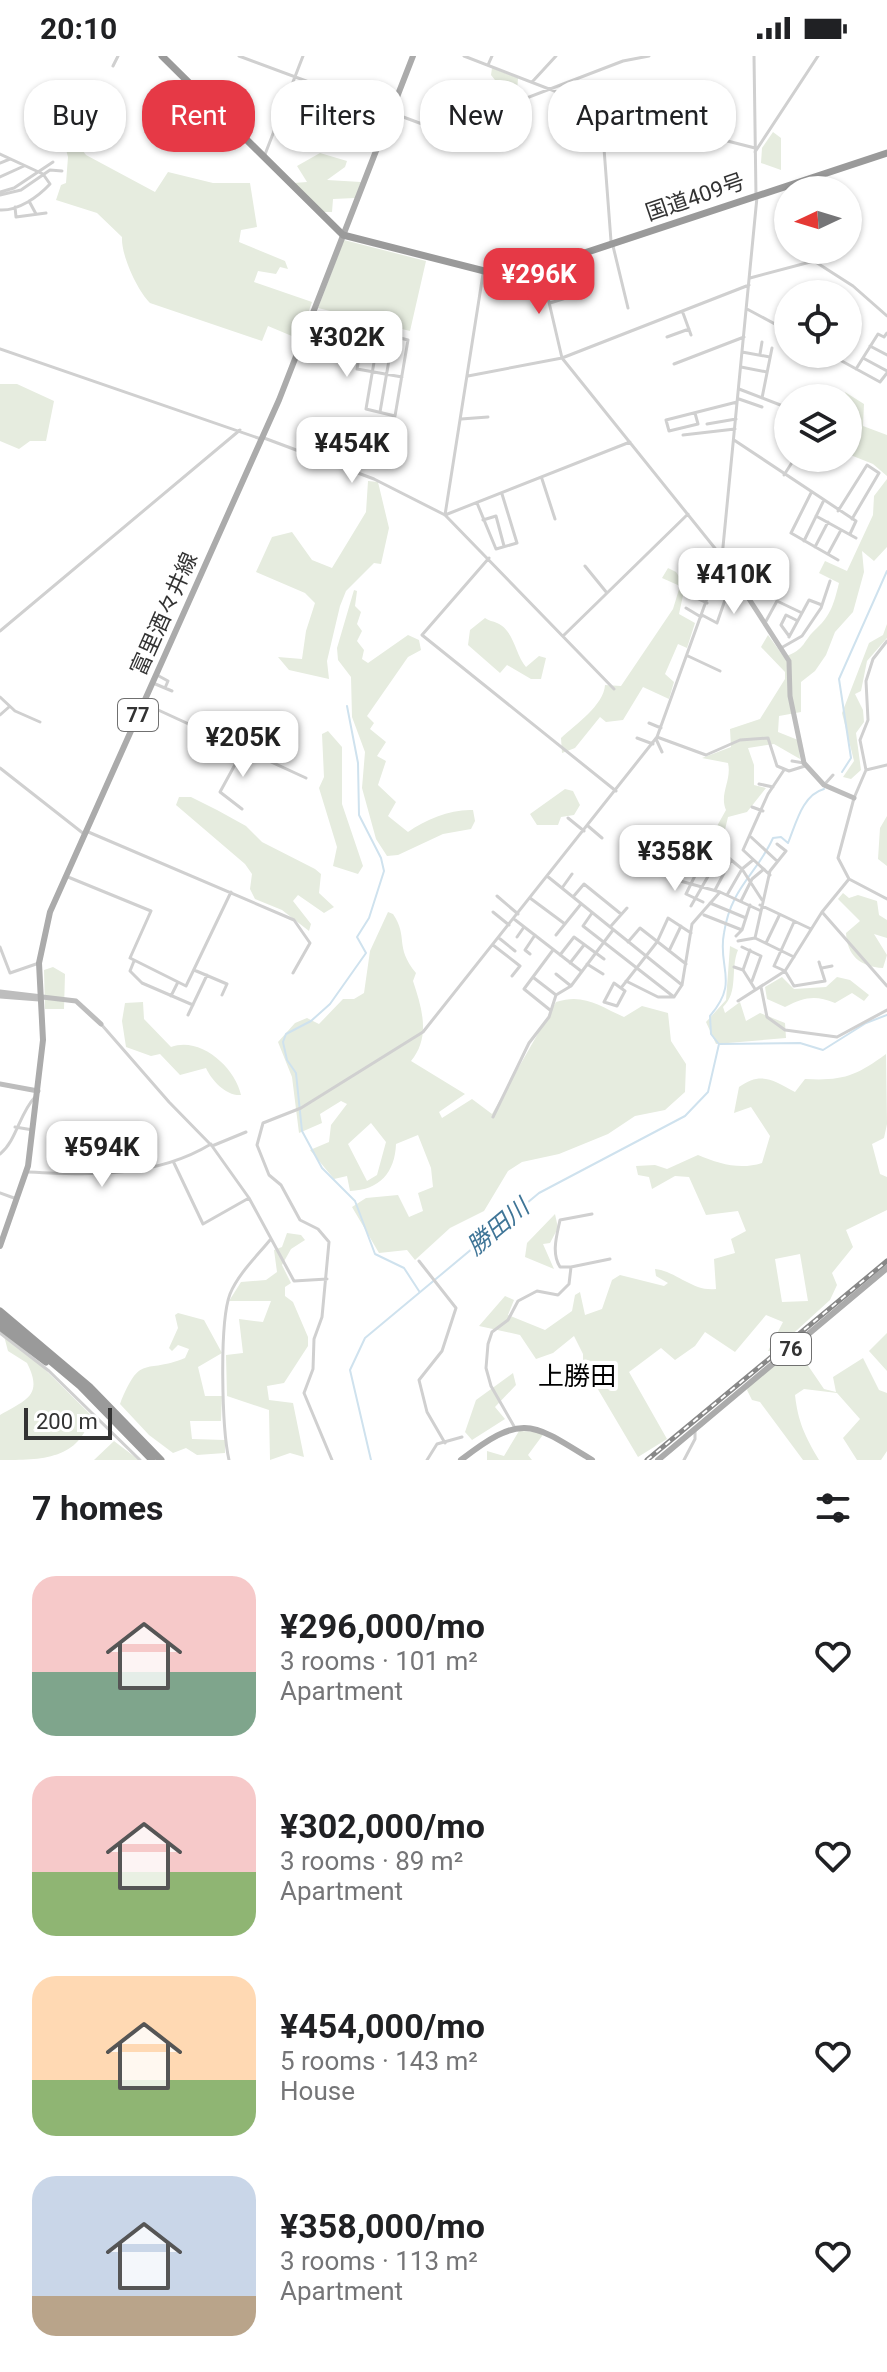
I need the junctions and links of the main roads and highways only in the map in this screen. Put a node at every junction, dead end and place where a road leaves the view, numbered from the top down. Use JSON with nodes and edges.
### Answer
{"nodes":[{"id":1,"x":162,"y":56,"type":"edge"},
{"id":2,"x":413,"y":56,"type":"edge"},
{"id":3,"x":887,"y":153,"type":"edge"},
{"id":4,"x":343,"y":235,"type":"junction"},
{"id":5,"x":0,"y":1246,"type":"edge"},
{"id":6,"x":887,"y":1268,"type":"edge"},
{"id":7,"x":0,"y":1308,"type":"edge"},
{"id":8,"x":0,"y":1319,"type":"edge"},
{"id":9,"x":0,"y":1327,"type":"edge"},
{"id":10,"x":85,"y":1388,"type":"junction"},
{"id":11,"x":148,"y":1456,"type":"edge"},
{"id":12,"x":161,"y":1460,"type":"edge"},
{"id":13,"x":461,"y":1460,"type":"edge"},
{"id":14,"x":592,"y":1460,"type":"edge"},
{"id":15,"x":658,"y":1460,"type":"edge"}],
"edges":[{"from":1,"to":4,"type":"highway","name":"国道409号"},
{"from":2,"to":4,"type":"main road","name":"富里酒々井線","number":"77"},
{"from":3,"to":4,"type":"highway","name":"国道409号"},
{"from":4,"to":5,"type":"main road","name":"富里酒々井線","number":"77"},
{"from":6,"to":15,"type":"main road","number":"76"},
{"from":7,"to":10,"type":"highway"},
{"from":8,"to":10,"type":"highway"},
{"from":9,"to":10,"type":"highway"},
{"from":10,"to":11,"type":"highway"},
{"from":11,"to":12,"type":"highway"},
{"from":13,"to":14,"type":"main road"}]}
